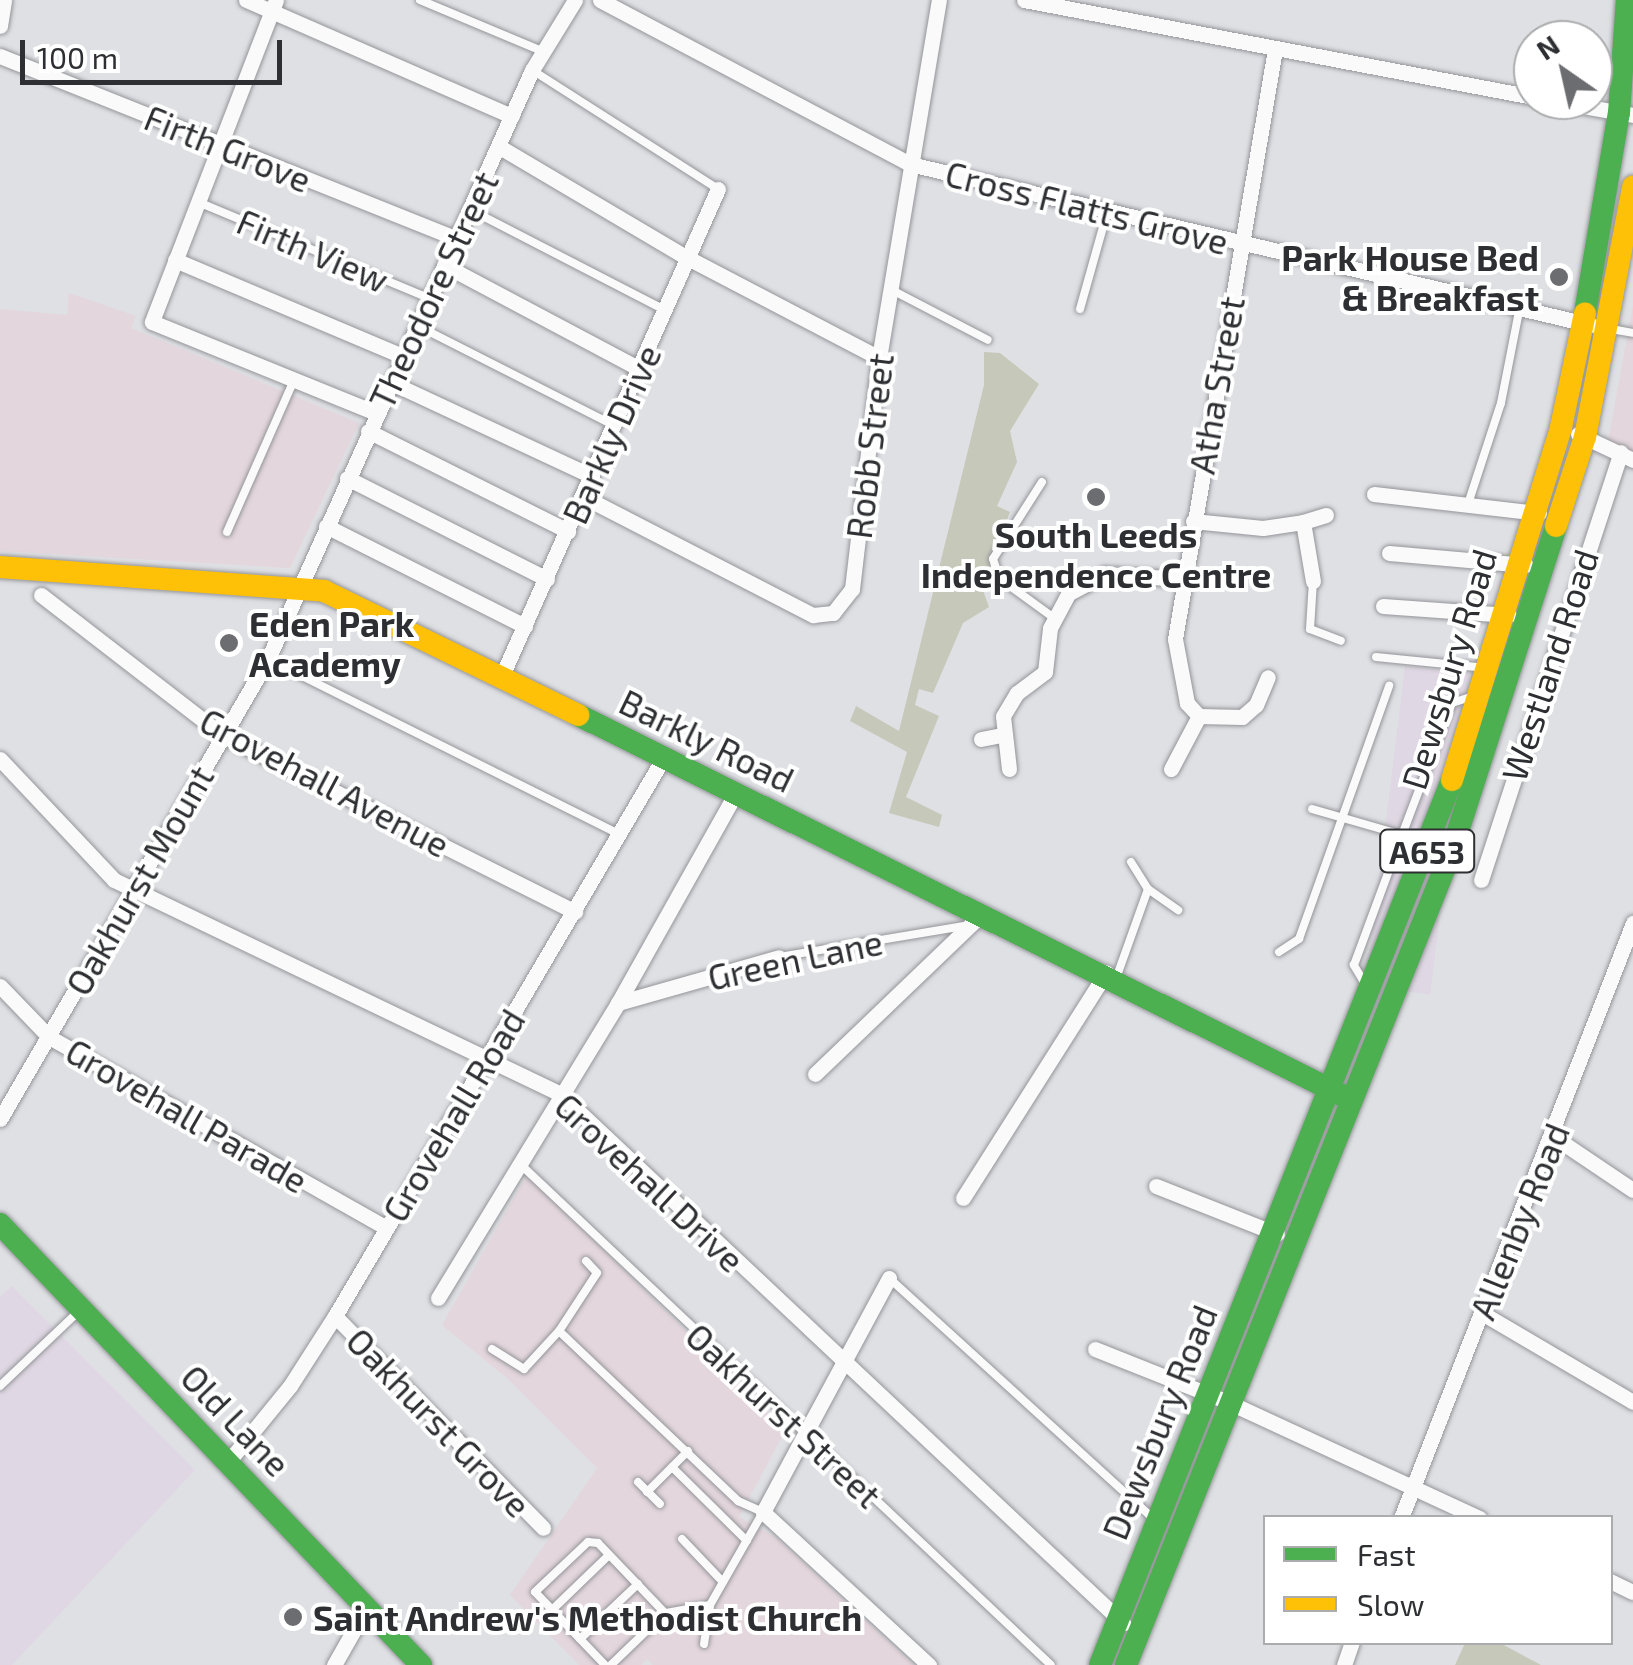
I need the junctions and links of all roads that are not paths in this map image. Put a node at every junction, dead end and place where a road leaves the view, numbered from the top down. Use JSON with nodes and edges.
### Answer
{"nodes":[{"id":1,"x":4,"y":0,"type":"edge"},
{"id":2,"x":246,"y":0,"type":"edge"},
{"id":3,"x":420,"y":0,"type":"edge"},
{"id":4,"x":575,"y":0,"type":"edge"},
{"id":5,"x":600,"y":0,"type":"edge"},
{"id":6,"x":939,"y":0,"type":"edge"},
{"id":7,"x":1024,"y":0,"type":"edge"},
{"id":8,"x":273,"y":8,"type":"edge"},
{"id":9,"x":1628,"y":8,"type":"edge"},
{"id":10,"x":0,"y":26,"type":"edge"},
{"id":11,"x":1275,"y":49,"type":"junction"},
{"id":12,"x":542,"y":50,"type":"junction"},
{"id":13,"x":0,"y":56,"type":"edge"},
{"id":14,"x":532,"y":70,"type":"junction"},
{"id":15,"x":1513,"y":93,"type":"edge"},
{"id":16,"x":1626,"y":114,"type":"edge"},
{"id":17,"x":512,"y":116,"type":"junction"},
{"id":18,"x":219,"y":146,"type":"junction"},
{"id":19,"x":498,"y":146,"type":"junction"},
{"id":20,"x":910,"y":164,"type":"junction"},
{"id":21,"x":718,"y":189,"type":"joint"},
{"id":22,"x":1608,"y":190,"type":"junction"},
{"id":23,"x":1633,"y":190,"type":"edge"},
{"id":24,"x":198,"y":202,"type":"junction"},
{"id":25,"x":470,"y":209,"type":"junction"},
{"id":26,"x":1108,"y":212,"type":"junction"},
{"id":27,"x":1630,"y":225,"type":"edge"},
{"id":28,"x":456,"y":238,"type":"junction"},
{"id":29,"x":1240,"y":244,"type":"junction"},
{"id":30,"x":686,"y":257,"type":"junction"},
{"id":31,"x":176,"y":260,"type":"junction"},
{"id":32,"x":444,"y":264,"type":"junction"},
{"id":33,"x":1593,"y":265,"type":"junction"},
{"id":34,"x":1626,"y":270,"type":"edge"},
{"id":35,"x":890,"y":289,"type":"junction"},
{"id":36,"x":428,"y":298,"type":"junction"},
{"id":37,"x":1080,"y":309,"type":"dead end"},
{"id":38,"x":665,"y":310,"type":"junction"},
{"id":39,"x":1519,"y":311,"type":"junction"},
{"id":40,"x":1583,"y":324,"type":"junction"},
{"id":41,"x":416,"y":325,"type":"junction"},
{"id":42,"x":1607,"y":328,"type":"junction"},
{"id":43,"x":1633,"y":333,"type":"edge"},
{"id":44,"x":988,"y":340,"type":"dead end"},
{"id":45,"x":402,"y":356,"type":"junction"},
{"id":46,"x":878,"y":358,"type":"junction"},
{"id":47,"x":640,"y":369,"type":"junction"},
{"id":48,"x":294,"y":380,"type":"junction"},
{"id":49,"x":390,"y":382,"type":"junction"},
{"id":50,"x":376,"y":413,"type":"junction"},
{"id":51,"x":615,"y":426,"type":"junction"},
{"id":52,"x":1560,"y":427,"type":"junction"},
{"id":53,"x":368,"y":432,"type":"junction"},
{"id":54,"x":1584,"y":437,"type":"junction"},
{"id":55,"x":1627,"y":456,"type":"edge"},
{"id":56,"x":592,"y":476,"type":"junction"},
{"id":57,"x":346,"y":478,"type":"junction"},
{"id":58,"x":1042,"y":482,"type":"dead end"},
{"id":59,"x":1374,"y":494,"type":"dead end"},
{"id":60,"x":584,"y":497,"type":"junction"},
{"id":61,"x":1468,"y":505,"type":"junction"},
{"id":62,"x":1534,"y":512,"type":"junction"},
{"id":63,"x":1326,"y":515,"type":"dead end"},
{"id":64,"x":1558,"y":515,"type":"junction"},
{"id":65,"x":1193,"y":521,"type":"junction"},
{"id":66,"x":1303,"y":522,"type":"junction"},
{"id":67,"x":326,"y":526,"type":"junction"},
{"id":68,"x":568,"y":531,"type":"junction"},
{"id":69,"x":227,"y":532,"type":"dead end"},
{"id":70,"x":1390,"y":553,"type":"dead end"},
{"id":71,"x":1518,"y":565,"type":"junction"},
{"id":72,"x":1542,"y":567,"type":"junction"},
{"id":73,"x":0,"y":568,"type":"edge"},
{"id":74,"x":547,"y":579,"type":"junction"},
{"id":75,"x":1184,"y":579,"type":"junction"},
{"id":76,"x":1313,"y":580,"type":"joint"},
{"id":77,"x":302,"y":585,"type":"junction"},
{"id":78,"x":41,"y":594,"type":"dead end"},
{"id":79,"x":1383,"y":606,"type":"dead end"},
{"id":80,"x":1516,"y":615,"type":"junction"},
{"id":81,"x":1054,"y":618,"type":"junction"},
{"id":82,"x":525,"y":626,"type":"junction"},
{"id":83,"x":1340,"y":641,"type":"dead end"},
{"id":84,"x":1376,"y":657,"type":"dead end"},
{"id":85,"x":268,"y":659,"type":"junction"},
{"id":86,"x":1501,"y":669,"type":"junction"},
{"id":87,"x":1268,"y":676,"type":"dead end"},
{"id":88,"x":500,"y":678,"type":"junction"},
{"id":89,"x":1389,"y":686,"type":"dead end"},
{"id":90,"x":1481,"y":693,"type":"junction"},
{"id":91,"x":1199,"y":716,"type":"junction"},
{"id":92,"x":222,"y":735,"type":"junction"},
{"id":93,"x":1002,"y":735,"type":"junction"},
{"id":94,"x":981,"y":739,"type":"dead end"},
{"id":95,"x":664,"y":758,"type":"junction"},
{"id":96,"x":0,"y":759,"type":"edge"},
{"id":97,"x":1009,"y":769,"type":"dead end"},
{"id":98,"x":1171,"y":769,"type":"dead end"},
{"id":99,"x":736,"y":793,"type":"junction"},
{"id":100,"x":1312,"y":808,"type":"dead end"},
{"id":101,"x":1343,"y":817,"type":"junction"},
{"id":102,"x":1402,"y":834,"type":"junction"},
{"id":103,"x":621,"y":835,"type":"junction"},
{"id":104,"x":1441,"y":846,"type":"junction"},
{"id":105,"x":1131,"y":862,"type":"dead end"},
{"id":106,"x":1481,"y":880,"type":"dead end"},
{"id":107,"x":133,"y":888,"type":"junction"},
{"id":108,"x":1148,"y":889,"type":"junction"},
{"id":109,"x":1178,"y":910,"type":"dead end"},
{"id":110,"x":575,"y":912,"type":"junction"},
{"id":111,"x":978,"y":920,"type":"junction"},
{"id":112,"x":1633,"y":922,"type":"edge"},
{"id":113,"x":1279,"y":952,"type":"dead end"},
{"id":114,"x":780,"y":958,"type":"joint"},
{"id":115,"x":1111,"y":975,"type":"junction"},
{"id":116,"x":0,"y":986,"type":"edge"},
{"id":117,"x":1370,"y":991,"type":"junction"},
{"id":118,"x":618,"y":1003,"type":"junction"},
{"id":119,"x":50,"y":1037,"type":"junction"},
{"id":120,"x":486,"y":1058,"type":"junction"},
{"id":121,"x":815,"y":1074,"type":"dead end"},
{"id":122,"x":560,"y":1094,"type":"junction"},
{"id":123,"x":1340,"y":1094,"type":"junction"},
{"id":124,"x":0,"y":1119,"type":"edge"},
{"id":125,"x":1554,"y":1137,"type":"junction"},
{"id":126,"x":519,"y":1162,"type":"junction"},
{"id":127,"x":1156,"y":1186,"type":"dead end"},
{"id":128,"x":1633,"y":1190,"type":"edge"},
{"id":129,"x":963,"y":1198,"type":"dead end"},
{"id":130,"x":0,"y":1224,"type":"edge"},
{"id":131,"x":386,"y":1228,"type":"junction"},
{"id":132,"x":1283,"y":1236,"type":"junction"},
{"id":133,"x":586,"y":1262,"type":"dead end"},
{"id":134,"x":889,"y":1278,"type":"joint"},
{"id":135,"x":438,"y":1298,"type":"dead end"},
{"id":136,"x":82,"y":1309,"type":"junction"},
{"id":137,"x":1482,"y":1313,"type":"junction"},
{"id":138,"x":335,"y":1316,"type":"junction"},
{"id":139,"x":559,"y":1330,"type":"junction"},
{"id":140,"x":492,"y":1349,"type":"dead end"},
{"id":141,"x":1095,"y":1349,"type":"dead end"},
{"id":142,"x":843,"y":1364,"type":"junction"},
{"id":143,"x":0,"y":1370,"type":"edge"},
{"id":144,"x":8,"y":1378,"type":"junction"},
{"id":145,"x":0,"y":1386,"type":"edge"},
{"id":146,"x":1218,"y":1398,"type":"junction"},
{"id":147,"x":1633,"y":1402,"type":"edge"},
{"id":148,"x":804,"y":1435,"type":"junction"},
{"id":149,"x":688,"y":1451,"type":"junction"},
{"id":150,"x":228,"y":1462,"type":"junction"},
{"id":151,"x":672,"y":1467,"type":"junction"},
{"id":152,"x":638,"y":1482,"type":"dead end"},
{"id":153,"x":1414,"y":1486,"type":"junction"},
{"id":154,"x":647,"y":1492,"type":"junction"},
{"id":155,"x":660,"y":1504,"type":"dead end"},
{"id":156,"x":763,"y":1512,"type":"junction"},
{"id":157,"x":1402,"y":1515,"type":"edge"},
{"id":158,"x":1473,"y":1515,"type":"edge"},
{"id":159,"x":1157,"y":1521,"type":"junction"},
{"id":160,"x":543,"y":1528,"type":"dead end"},
{"id":161,"x":682,"y":1539,"type":"dead end"},
{"id":162,"x":747,"y":1541,"type":"junction"},
{"id":163,"x":609,"y":1554,"type":"junction"},
{"id":164,"x":723,"y":1582,"type":"junction"},
{"id":165,"x":638,"y":1584,"type":"junction"},
{"id":166,"x":710,"y":1605,"type":"junction"},
{"id":167,"x":368,"y":1607,"type":"junction"},
{"id":168,"x":552,"y":1610,"type":"junction"},
{"id":169,"x":665,"y":1613,"type":"junction"},
{"id":170,"x":1118,"y":1619,"type":"junction"},
{"id":171,"x":1137,"y":1636,"type":"junction"},
{"id":172,"x":580,"y":1640,"type":"junction"},
{"id":173,"x":704,"y":1644,"type":"dead end"},
{"id":174,"x":334,"y":1665,"type":"edge"},
{"id":175,"x":421,"y":1665,"type":"edge"},
{"id":176,"x":608,"y":1665,"type":"edge"},
{"id":177,"x":930,"y":1665,"type":"edge"},
{"id":178,"x":1051,"y":1665,"type":"edge"},
{"id":179,"x":1100,"y":1665,"type":"edge"},
{"id":180,"x":1126,"y":1665,"type":"edge"}],
"edges":[{"from":1,"to":10,"type":"street"},
{"from":2,"to":8,"type":"street"},
{"from":3,"to":12,"type":"lane"},
{"from":4,"to":12,"type":"street","name":"Theodore Street"},
{"from":5,"to":20,"type":"street","name":"Cross Flatts Grove"},
{"from":6,"to":20,"type":"street","name":"Robb Street"},
{"from":7,"to":11,"type":"street"},
{"from":8,"to":17,"type":"street"},
{"from":8,"to":18,"type":"street"},
{"from":9,"to":16,"type":"main road","name":"Dewsbury Road","number":"A653"},
{"from":11,"to":15,"type":"street"},
{"from":11,"to":29,"type":"street","name":"Atha Street"},
{"from":12,"to":14,"type":"street","name":"Theodore Street"},
{"from":13,"to":18,"type":"street","name":"Firth Grove"},
{"from":14,"to":17,"type":"street","name":"Theodore Street"},
{"from":14,"to":21,"type":"lane"},
{"from":16,"to":22,"type":"main road","name":"Dewsbury Road","number":"A653"},
{"from":17,"to":19,"type":"street","name":"Theodore Street"},
{"from":18,"to":24,"type":"street"},
{"from":18,"to":28,"type":"street","name":"Firth Grove"},
{"from":19,"to":25,"type":"street","name":"Theodore Street"},
{"from":19,"to":30,"type":"street"},
{"from":20,"to":26,"type":"street","name":"Cross Flatts Grove"},
{"from":20,"to":35,"type":"street","name":"Robb Street"},
{"from":21,"to":30,"type":"street","name":"Barkly Drive"},
{"from":22,"to":23,"type":"lane"},
{"from":22,"to":33,"type":"main road","name":"Dewsbury Road","number":"A653"},
{"from":23,"to":27,"type":"main road","name":"Dewsbury Road","number":"A653"},
{"from":24,"to":31,"type":"street"},
{"from":24,"to":36,"type":"lane","name":"Firth View"},
{"from":25,"to":28,"type":"street","name":"Theodore Street"},
{"from":25,"to":38,"type":"lane"},
{"from":26,"to":29,"type":"street","name":"Cross Flatts Grove"},
{"from":26,"to":37,"type":"lane"},
{"from":27,"to":34,"type":"main road","name":"Dewsbury Road","number":"A653"},
{"from":28,"to":32,"type":"street","name":"Theodore Street"},
{"from":29,"to":39,"type":"street","name":"Cross Flatts Grove"},
{"from":29,"to":65,"type":"street","name":"Atha Street"},
{"from":30,"to":38,"type":"street","name":"Barkly Drive"},
{"from":30,"to":46,"type":"street"},
{"from":31,"to":45,"type":"street"},
{"from":31,"to":48,"type":"street"},
{"from":32,"to":36,"type":"street","name":"Theodore Street"},
{"from":32,"to":47,"type":"street"},
{"from":33,"to":34,"type":"lane"},
{"from":33,"to":40,"type":"main road","name":"Dewsbury Road","number":"A653"},
{"from":34,"to":42,"type":"main road","name":"Dewsbury Road","number":"A653"},
{"from":35,"to":44,"type":"lane"},
{"from":35,"to":46,"type":"street","name":"Robb Street"},
{"from":36,"to":41,"type":"street","name":"Theodore Street"},
{"from":38,"to":47,"type":"street","name":"Barkly Drive"},
{"from":39,"to":40,"type":"street","name":"Cross Flatts Grove"},
{"from":39,"to":61,"type":"lane"},
{"from":40,"to":42,"type":"street","name":"Cross Flatts Grove"},
{"from":40,"to":52,"type":"main road","name":"Dewsbury Road","number":"A653"},
{"from":41,"to":45,"type":"street","name":"Theodore Street"},
{"from":41,"to":51,"type":"lane"},
{"from":42,"to":43,"type":"lane"},
{"from":42,"to":54,"type":"main road","name":"Dewsbury Road","number":"A653"},
{"from":45,"to":49,"type":"street","name":"Theodore Street"},
{"from":46,"to":60,"type":"street","name":"Robb Street"},
{"from":47,"to":51,"type":"street","name":"Barkly Drive"},
{"from":48,"to":50,"type":"street"},
{"from":48,"to":69,"type":"lane"},
{"from":49,"to":50,"type":"street","name":"Theodore Street"},
{"from":49,"to":56,"type":"street"},
{"from":50,"to":53,"type":"street","name":"Theodore Street"},
{"from":51,"to":56,"type":"street","name":"Barkly Drive"},
{"from":52,"to":54,"type":"street","name":"Westland Road"},
{"from":52,"to":62,"type":"main road","name":"Dewsbury Road","number":"A653"},
{"from":53,"to":57,"type":"street","name":"Theodore Street"},
{"from":53,"to":68,"type":"street"},
{"from":54,"to":55,"type":"street","name":"Westland Road"},
{"from":54,"to":64,"type":"main road","name":"Dewsbury Road","number":"A653"},
{"from":55,"to":106,"type":"street","name":"Westland Road"},
{"from":56,"to":60,"type":"street","name":"Barkly Drive"},
{"from":57,"to":67,"type":"street","name":"Theodore Street"},
{"from":57,"to":74,"type":"street"},
{"from":58,"to":81,"type":"lane"},
{"from":59,"to":61,"type":"street"},
{"from":60,"to":68,"type":"street","name":"Barkly Drive"},
{"from":61,"to":62,"type":"street"},
{"from":62,"to":64,"type":"street"},
{"from":62,"to":71,"type":"main road","name":"Dewsbury Road","number":"A653"},
{"from":63,"to":66,"type":"street"},
{"from":64,"to":72,"type":"main road","name":"Dewsbury Road","number":"A653"},
{"from":65,"to":66,"type":"street"},
{"from":65,"to":75,"type":"street","name":"Atha Street"},
{"from":66,"to":76,"type":"street"},
{"from":67,"to":77,"type":"street","name":"Theodore Street"},
{"from":67,"to":82,"type":"street"},
{"from":68,"to":74,"type":"street","name":"Barkly Drive"},
{"from":70,"to":71,"type":"street"},
{"from":71,"to":72,"type":"street"},
{"from":71,"to":80,"type":"main road","name":"Dewsbury Road","number":"A653"},
{"from":72,"to":80,"type":"main road","name":"Dewsbury Road","number":"A653"},
{"from":73,"to":77,"type":"main road","name":"Barkly Road"},
{"from":74,"to":82,"type":"street","name":"Barkly Drive"},
{"from":75,"to":81,"type":"street"},
{"from":75,"to":91,"type":"street","name":"Atha Street"},
{"from":76,"to":83,"type":"lane"},
{"from":77,"to":85,"type":"street","name":"Oakhurst Mount"},
{"from":77,"to":88,"type":"main road","name":"Barkly Road"},
{"from":78,"to":92,"type":"street","name":"Grovehall Avenue"},
{"from":79,"to":80,"type":"street"},
{"from":80,"to":86,"type":"main road","name":"Dewsbury Road","number":"A653"},
{"from":81,"to":93,"type":"street"},
{"from":82,"to":88,"type":"street","name":"Barkly Drive"},
{"from":84,"to":86,"type":"lane"},
{"from":85,"to":92,"type":"street","name":"Oakhurst Mount"},
{"from":85,"to":103,"type":"lane"},
{"from":86,"to":90,"type":"main road","name":"Dewsbury Road","number":"A653"},
{"from":86,"to":104,"type":"main road","name":"Dewsbury Road","number":"A653"},
{"from":87,"to":91,"type":"street"},
{"from":88,"to":95,"type":"main road","name":"Barkly Road"},
{"from":89,"to":101,"type":"lane"},
{"from":90,"to":102,"type":"lane"},
{"from":90,"to":104,"type":"main road","name":"Dewsbury Road","number":"A653"},
{"from":91,"to":98,"type":"street"},
{"from":92,"to":107,"type":"street","name":"Oakhurst Mount"},
{"from":92,"to":110,"type":"street","name":"Grovehall Avenue"},
{"from":93,"to":94,"type":"street"},
{"from":93,"to":97,"type":"street"},
{"from":95,"to":99,"type":"main road","name":"Barkly Road"},
{"from":95,"to":103,"type":"street","name":"Grovehall Road"},
{"from":96,"to":107,"type":"street","name":"Grovehall Drive"},
{"from":99,"to":111,"type":"main road","name":"Barkly Road"},
{"from":99,"to":118,"type":"street","name":"Green Lane"},
{"from":100,"to":101,"type":"lane"},
{"from":101,"to":102,"type":"lane"},
{"from":101,"to":113,"type":"lane"},
{"from":102,"to":104,"type":"lane"},
{"from":102,"to":117,"type":"lane"},
{"from":103,"to":110,"type":"street","name":"Grovehall Road"},
{"from":104,"to":117,"type":"main road","name":"Dewsbury Road","number":"A653"},
{"from":104,"to":123,"type":"main road","name":"Dewsbury Road","number":"A653"},
{"from":105,"to":108,"type":"lane"},
{"from":107,"to":119,"type":"street","name":"Oakhurst Mount"},
{"from":107,"to":120,"type":"street","name":"Grovehall Drive"},
{"from":108,"to":109,"type":"lane"},
{"from":108,"to":115,"type":"lane"},
{"from":110,"to":120,"type":"street","name":"Grovehall Road"},
{"from":111,"to":114,"type":"lane","name":"Green Lane"},
{"from":111,"to":115,"type":"main road","name":"Barkly Road"},
{"from":111,"to":121,"type":"street"},
{"from":112,"to":125,"type":"street","name":"Allenby Road"},
{"from":114,"to":118,"type":"street","name":"Green Lane"},
{"from":115,"to":123,"type":"main road","name":"Barkly Road"},
{"from":115,"to":129,"type":"street"},
{"from":116,"to":119,"type":"street","name":"Grovehall Parade"},
{"from":117,"to":123,"type":"main road","name":"Dewsbury Road","number":"A653"},
{"from":118,"to":122,"type":"street","name":"Green Lane"},
{"from":119,"to":124,"type":"street","name":"Oakhurst Mount"},
{"from":119,"to":131,"type":"street","name":"Grovehall Parade"},
{"from":120,"to":122,"type":"street","name":"Grovehall Drive"},
{"from":120,"to":131,"type":"street","name":"Grovehall Road"},
{"from":122,"to":126,"type":"street","name":"Green Lane"},
{"from":122,"to":142,"type":"street","name":"Grovehall Drive"},
{"from":123,"to":132,"type":"main road","name":"Dewsbury Road","number":"A653"},
{"from":125,"to":128,"type":"street"},
{"from":125,"to":137,"type":"street","name":"Allenby Road"},
{"from":126,"to":135,"type":"street","name":"Green Lane"},
{"from":126,"to":148,"type":"lane","name":"Oakhurst Street"},
{"from":127,"to":132,"type":"street"},
{"from":130,"to":136,"type":"main road","name":"Old Lane"},
{"from":131,"to":138,"type":"street","name":"Grovehall Road"},
{"from":132,"to":146,"type":"main road","name":"Dewsbury Road","number":"A653"},
{"from":133,"to":139,"type":"lane"},
{"from":134,"to":142,"type":"street"},
{"from":134,"to":159,"type":"lane"},
{"from":136,"to":144,"type":"lane"},
{"from":136,"to":150,"type":"main road","name":"Old Lane"},
{"from":137,"to":147,"type":"street"},
{"from":137,"to":153,"type":"street","name":"Allenby Road"},
{"from":138,"to":150,"type":"street","name":"Grovehall Road"},
{"from":138,"to":160,"type":"street","name":"Oakhurst Grove"},
{"from":139,"to":140,"type":"lane"},
{"from":139,"to":149,"type":"lane"},
{"from":141,"to":146,"type":"street"},
{"from":142,"to":148,"type":"street"},
{"from":142,"to":170,"type":"street","name":"Grovehall Drive"},
{"from":143,"to":144,"type":"lane"},
{"from":144,"to":145,"type":"lane"},
{"from":146,"to":153,"type":"street"},
{"from":146,"to":159,"type":"main road","name":"Dewsbury Road","number":"A653"},
{"from":146,"to":171,"type":"main road","name":"Dewsbury Road","number":"A653"},
{"from":148,"to":156,"type":"street"},
{"from":148,"to":178,"type":"lane","name":"Oakhurst Street"},
{"from":149,"to":151,"type":"lane"},
{"from":149,"to":156,"type":"lane"},
{"from":150,"to":167,"type":"main road","name":"Old Lane"},
{"from":151,"to":154,"type":"lane"},
{"from":151,"to":162,"type":"lane"},
{"from":152,"to":154,"type":"lane"},
{"from":153,"to":157,"type":"street","name":"Allenby Road"},
{"from":153,"to":158,"type":"street"},
{"from":154,"to":155,"type":"lane"},
{"from":156,"to":162,"type":"lane"},
{"from":156,"to":177,"type":"street"},
{"from":159,"to":170,"type":"main road","name":"Dewsbury Road","number":"A653"},
{"from":161,"to":164,"type":"lane"},
{"from":162,"to":164,"type":"lane"},
{"from":163,"to":165,"type":"lane"},
{"from":163,"to":168,"type":"lane"},
{"from":163,"to":168,"type":"lane"},
{"from":164,"to":166,"type":"lane"},
{"from":165,"to":169,"type":"lane"},
{"from":165,"to":172,"type":"lane"},
{"from":166,"to":169,"type":"lane"},
{"from":166,"to":173,"type":"lane"},
{"from":167,"to":174,"type":"street"},
{"from":167,"to":175,"type":"main road","name":"Old Lane"},
{"from":168,"to":172,"type":"lane"},
{"from":169,"to":176,"type":"lane"},
{"from":170,"to":171,"type":"street","name":"Grovehall Drive"},
{"from":170,"to":179,"type":"main road","name":"Dewsbury Road","number":"A653"},
{"from":171,"to":180,"type":"main road","name":"Dewsbury Road","number":"A653"},
{"from":172,"to":176,"type":"lane"}]}
